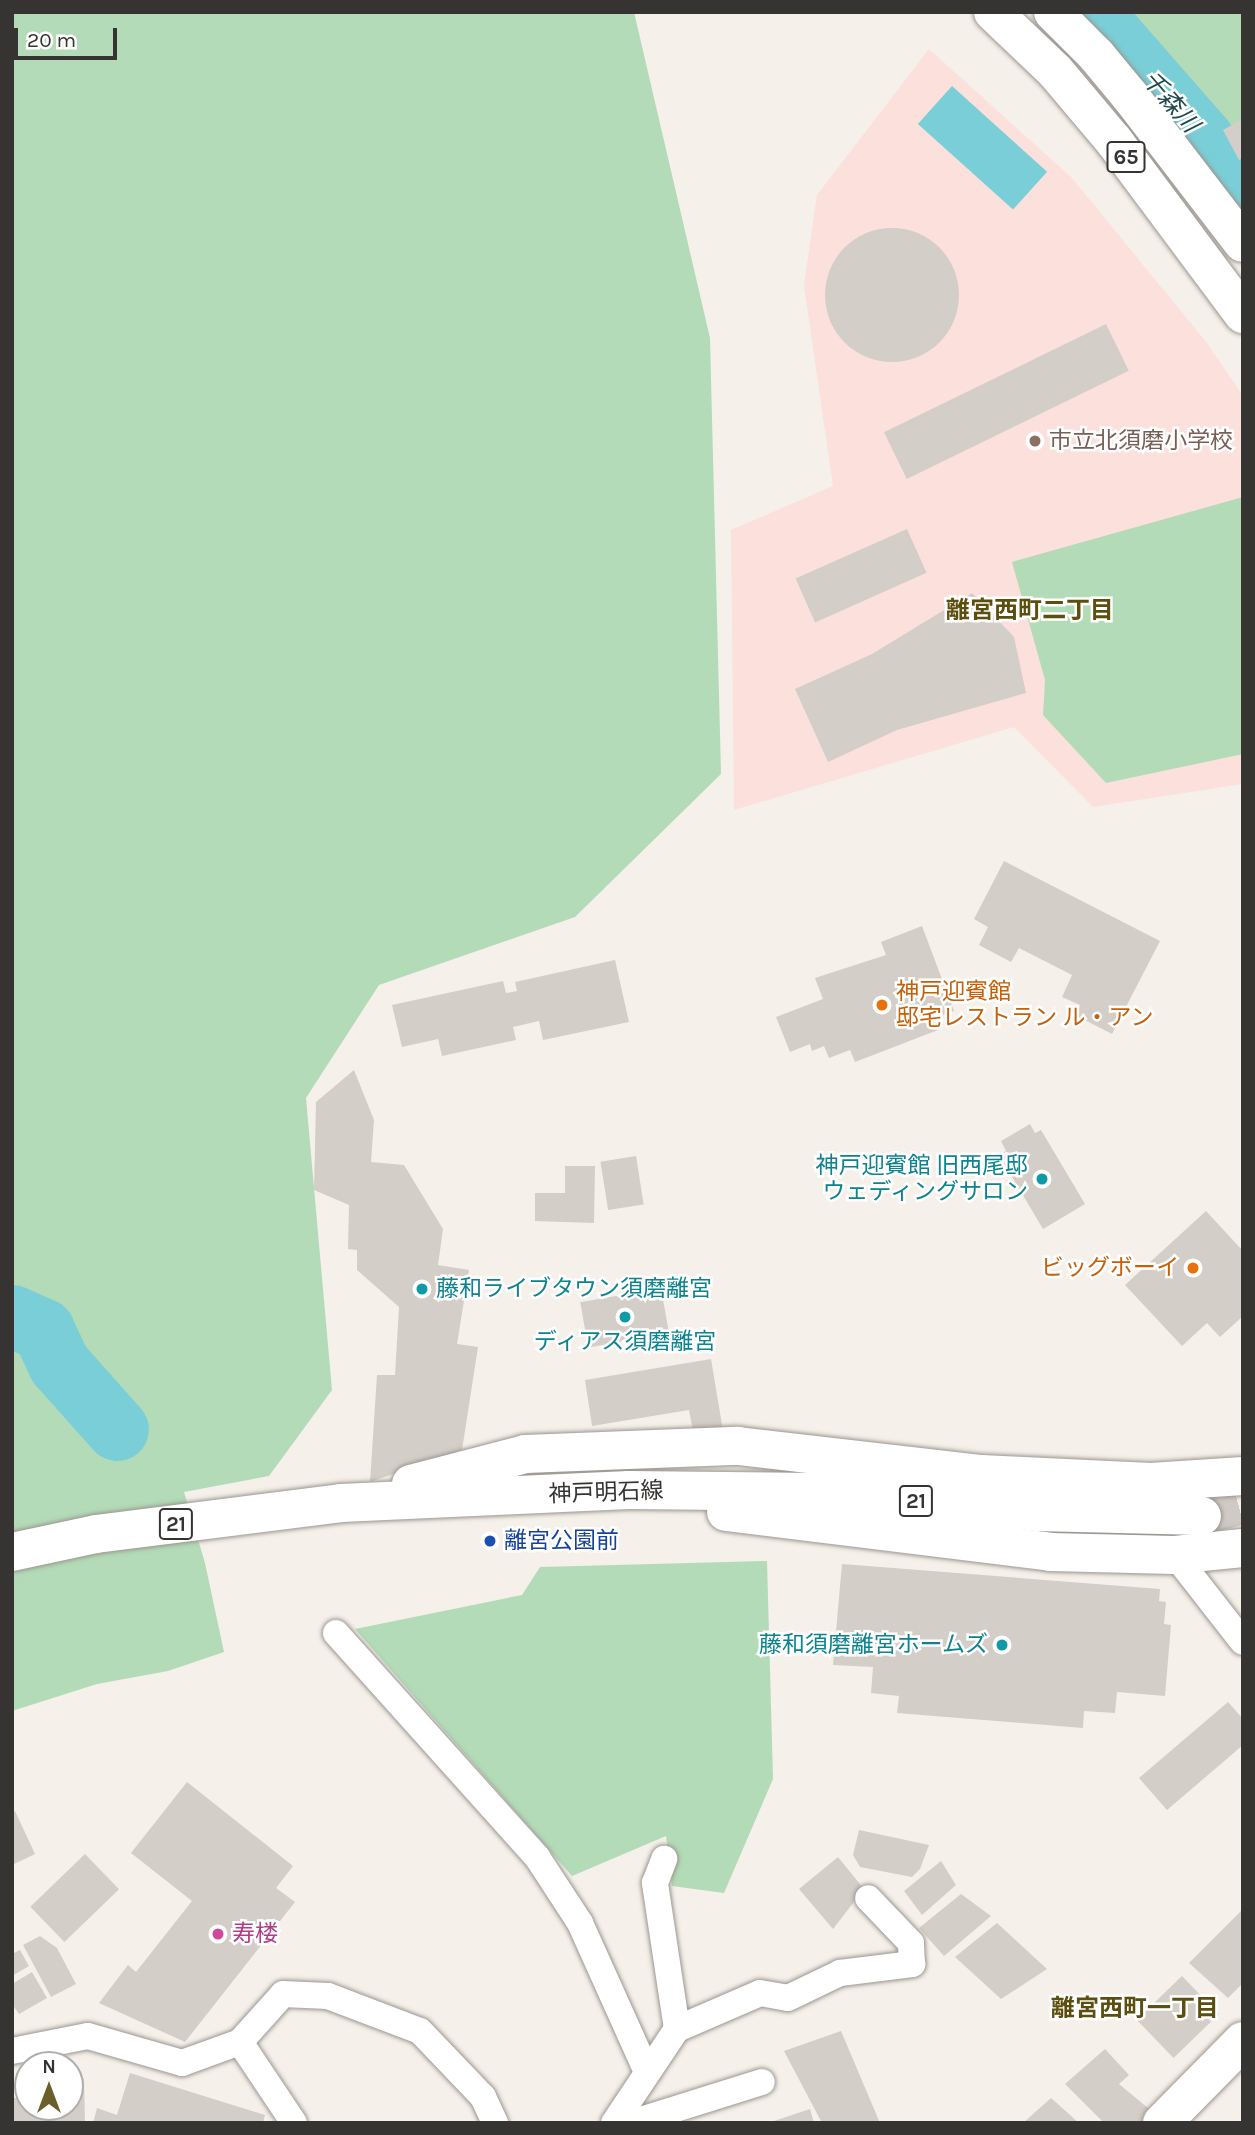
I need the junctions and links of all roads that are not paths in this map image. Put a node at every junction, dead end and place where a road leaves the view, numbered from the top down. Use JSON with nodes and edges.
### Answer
{"nodes":[{"id":1,"x":993,"y":12,"type":"edge"},
{"id":2,"x":1053,"y":12,"type":"edge"},
{"id":3,"x":1243,"y":243,"type":"edge"},
{"id":4,"x":1243,"y":314,"type":"edge"},
{"id":5,"x":1243,"y":1476,"type":"edge"},
{"id":6,"x":629,"y":1490,"type":"junction"},
{"id":7,"x":341,"y":1503,"type":"junction"},
{"id":8,"x":1202,"y":1516,"type":"tunnel mouth"},
{"id":9,"x":1243,"y":1548,"type":"edge"},
{"id":10,"x":12,"y":1552,"type":"edge"},
{"id":11,"x":1175,"y":1555,"type":"junction"},
{"id":12,"x":336,"y":1633,"type":"dead end"},
{"id":13,"x":1243,"y":1642,"type":"edge"},
{"id":14,"x":664,"y":1859,"type":"dead end"},
{"id":15,"x":868,"y":1898,"type":"dead end"},
{"id":16,"x":677,"y":2029,"type":"junction"},
{"id":17,"x":1243,"y":2041,"type":"edge"},
{"id":18,"x":240,"y":2042,"type":"junction"},
{"id":19,"x":12,"y":2051,"type":"edge"},
{"id":20,"x":647,"y":2073,"type":"junction"},
{"id":21,"x":762,"y":2082,"type":"dead end"},
{"id":22,"x":294,"y":2123,"type":"edge"},
{"id":23,"x":495,"y":2123,"type":"edge"},
{"id":24,"x":614,"y":2123,"type":"edge"},
{"id":25,"x":631,"y":2123,"type":"edge"},
{"id":26,"x":1162,"y":2123,"type":"edge"}],
"edges":[{"from":1,"to":4,"type":"main road","number":"65"},
{"from":2,"to":3,"type":"main road","number":"65"},
{"from":5,"to":7,"type":"main road"},
{"from":6,"to":7,"type":"main road","name":"神戸明石線","number":"21"},
{"from":6,"to":8,"type":"main road","name":"神戸明石線","number":"21"},
{"from":6,"to":11,"type":"main road"},
{"from":7,"to":10,"type":"main road","name":"神戸明石線","number":"21"},
{"from":9,"to":11,"type":"main road"},
{"from":11,"to":13,"type":"street"},
{"from":12,"to":20,"type":"street"},
{"from":14,"to":16,"type":"street"},
{"from":15,"to":16,"type":"street"},
{"from":16,"to":20,"type":"street"},
{"from":17,"to":26,"type":"main road"},
{"from":18,"to":19,"type":"street"},
{"from":18,"to":22,"type":"street"},
{"from":18,"to":23,"type":"street"},
{"from":20,"to":24,"type":"street"},
{"from":21,"to":25,"type":"street"}]}
